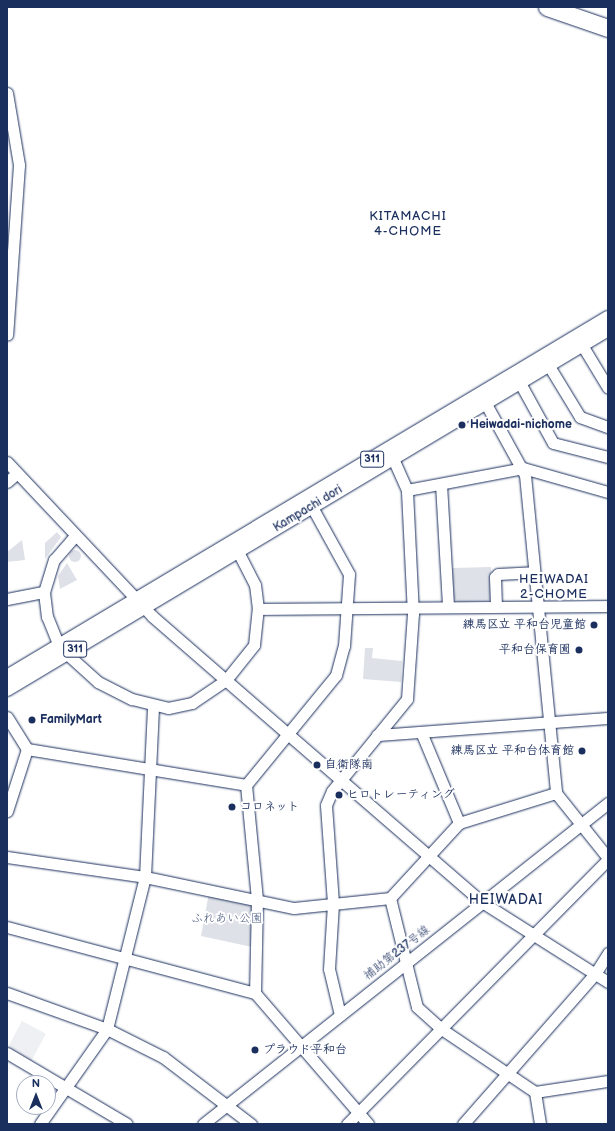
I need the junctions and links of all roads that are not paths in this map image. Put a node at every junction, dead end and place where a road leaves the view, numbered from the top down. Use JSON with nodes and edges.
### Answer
{"nodes":[{"id":1,"x":547,"y":7,"type":"edge"},
{"id":2,"x":580,"y":7,"type":"edge"},
{"id":3,"x":608,"y":16,"type":"edge"},
{"id":4,"x":608,"y":28,"type":"edge"},
{"id":5,"x":7,"y":93,"type":"edge"},
{"id":6,"x":9,"y":111,"type":"edge"},
{"id":7,"x":9,"y":259,"type":"edge"},
{"id":8,"x":608,"y":318,"type":"edge"},
{"id":9,"x":608,"y":329,"type":"edge"},
{"id":10,"x":7,"y":335,"type":"edge"},
{"id":11,"x":582,"y":345,"type":"junction"},
{"id":12,"x":549,"y":366,"type":"junction"},
{"id":13,"x":520,"y":383,"type":"junction"},
{"id":14,"x":608,"y":388,"type":"edge"},
{"id":15,"x":486,"y":404,"type":"junction"},
{"id":16,"x":608,"y":427,"type":"edge"},
{"id":17,"x":608,"y":457,"type":"edge"},
{"id":18,"x":393,"y":459,"type":"junction"},
{"id":19,"x":7,"y":462,"type":"edge"},
{"id":20,"x":523,"y":468,"type":"junction"},
{"id":21,"x":17,"y":473,"type":"junction"},
{"id":22,"x":7,"y":482,"type":"edge"},
{"id":23,"x":441,"y":484,"type":"junction"},
{"id":24,"x":407,"y":490,"type":"junction"},
{"id":25,"x":608,"y":492,"type":"edge"},
{"id":26,"x":312,"y":507,"type":"junction"},
{"id":27,"x":75,"y":536,"type":"junction"},
{"id":28,"x":238,"y":551,"type":"junction"},
{"id":29,"x":533,"y":572,"type":"junction"},
{"id":30,"x":44,"y":592,"type":"junction"},
{"id":31,"x":7,"y":599,"type":"edge"},
{"id":32,"x":139,"y":603,"type":"junction"},
{"id":33,"x":448,"y":606,"type":"junction"},
{"id":34,"x":496,"y":606,"type":"junction"},
{"id":35,"x":537,"y":606,"type":"junction"},
{"id":36,"x":608,"y":606,"type":"edge"},
{"id":37,"x":347,"y":607,"type":"junction"},
{"id":38,"x":413,"y":607,"type":"junction"},
{"id":39,"x":258,"y":610,"type":"junction"},
{"id":40,"x":63,"y":650,"type":"junction"},
{"id":41,"x":7,"y":677,"type":"edge"},
{"id":42,"x":226,"y":680,"type":"junction"},
{"id":43,"x":7,"y":689,"type":"edge"},
{"id":44,"x":154,"y":706,"type":"junction"},
{"id":45,"x":7,"y":717,"type":"edge"},
{"id":46,"x":608,"y":718,"type":"edge"},
{"id":47,"x":549,"y":722,"type":"junction"},
{"id":48,"x":421,"y":732,"type":"junction"},
{"id":49,"x":289,"y":735,"type":"junction"},
{"id":50,"x":377,"y":735,"type":"junction"},
{"id":51,"x":27,"y":749,"type":"junction"},
{"id":52,"x":151,"y":771,"type":"junction"},
{"id":53,"x":341,"y":780,"type":"junction"},
{"id":54,"x":246,"y":785,"type":"junction"},
{"id":55,"x":556,"y":793,"type":"junction"},
{"id":56,"x":608,"y":803,"type":"edge"},
{"id":57,"x":7,"y":811,"type":"edge"},
{"id":58,"x":459,"y":823,"type":"junction"},
{"id":59,"x":581,"y":824,"type":"junction"},
{"id":60,"x":428,"y":855,"type":"junction"},
{"id":61,"x":7,"y":857,"type":"edge"},
{"id":62,"x":608,"y":858,"type":"edge"},
{"id":63,"x":145,"y":877,"type":"junction"},
{"id":64,"x":390,"y":898,"type":"junction"},
{"id":65,"x":257,"y":900,"type":"junction"},
{"id":66,"x":482,"y":902,"type":"junction"},
{"id":67,"x":333,"y":903,"type":"junction"},
{"id":68,"x":7,"y":927,"type":"edge"},
{"id":69,"x":532,"y":934,"type":"junction"},
{"id":70,"x":608,"y":953,"type":"edge"},
{"id":71,"x":124,"y":958,"type":"junction"},
{"id":72,"x":406,"y":962,"type":"junction"},
{"id":73,"x":595,"y":974,"type":"junction"},
{"id":74,"x":608,"y":982,"type":"edge"},
{"id":75,"x":7,"y":993,"type":"edge"},
{"id":76,"x":255,"y":993,"type":"junction"},
{"id":77,"x":340,"y":1015,"type":"junction"},
{"id":78,"x":440,"y":1028,"type":"junction"},
{"id":79,"x":107,"y":1029,"type":"junction"},
{"id":80,"x":301,"y":1046,"type":"junction"},
{"id":81,"x":7,"y":1053,"type":"edge"},
{"id":82,"x":506,"y":1073,"type":"junction"},
{"id":83,"x":608,"y":1081,"type":"edge"},
{"id":84,"x":65,"y":1088,"type":"junction"},
{"id":85,"x":535,"y":1092,"type":"junction"},
{"id":86,"x":227,"y":1105,"type":"junction"},
{"id":87,"x":358,"y":1110,"type":"junction"},
{"id":88,"x":40,"y":1124,"type":"edge"},
{"id":89,"x":127,"y":1124,"type":"edge"},
{"id":90,"x":203,"y":1124,"type":"edge"},
{"id":91,"x":251,"y":1124,"type":"edge"},
{"id":92,"x":347,"y":1124,"type":"edge"},
{"id":93,"x":368,"y":1124,"type":"edge"},
{"id":94,"x":463,"y":1124,"type":"edge"},
{"id":95,"x":540,"y":1124,"type":"edge"}],
"edges":[{"from":1,"to":4,"type":"highway"},
{"from":2,"to":3,"type":"highway"},
{"from":5,"to":6,"type":"street"},
{"from":6,"to":7,"type":"street"},
{"from":7,"to":10,"type":"street"},
{"from":8,"to":32,"type":"main road","name":"Kampachi dori","number":"311"},
{"from":9,"to":11,"type":"main road","name":"Kampachi dori","number":"311"},
{"from":11,"to":12,"type":"main road","name":"Kampachi dori","number":"311"},
{"from":11,"to":14,"type":"street"},
{"from":12,"to":13,"type":"main road","name":"Kampachi dori","number":"311"},
{"from":12,"to":16,"type":"street"},
{"from":13,"to":15,"type":"main road","name":"Kampachi dori","number":"311"},
{"from":13,"to":17,"type":"street"},
{"from":15,"to":18,"type":"main road","name":"Kampachi dori","number":"311"},
{"from":15,"to":20,"type":"street"},
{"from":18,"to":24,"type":"street"},
{"from":18,"to":26,"type":"main road","name":"Kampachi dori","number":"311"},
{"from":19,"to":21,"type":"street"},
{"from":20,"to":23,"type":"street"},
{"from":20,"to":25,"type":"street"},
{"from":20,"to":29,"type":"street"},
{"from":21,"to":22,"type":"street"},
{"from":21,"to":27,"type":"street"},
{"from":23,"to":24,"type":"street"},
{"from":23,"to":33,"type":"street"},
{"from":24,"to":38,"type":"street"},
{"from":26,"to":28,"type":"main road","name":"Kampachi dori","number":"311"},
{"from":26,"to":37,"type":"street"},
{"from":27,"to":30,"type":"street"},
{"from":27,"to":32,"type":"street"},
{"from":28,"to":32,"type":"main road","name":"Kampachi dori","number":"311"},
{"from":28,"to":39,"type":"street"},
{"from":29,"to":34,"type":"street"},
{"from":29,"to":35,"type":"street"},
{"from":30,"to":31,"type":"street"},
{"from":30,"to":40,"type":"street"},
{"from":32,"to":40,"type":"main road","name":"Kampachi dori","number":"311"},
{"from":32,"to":42,"type":"street"},
{"from":33,"to":34,"type":"street"},
{"from":33,"to":38,"type":"street"},
{"from":34,"to":35,"type":"street"},
{"from":35,"to":36,"type":"street"},
{"from":35,"to":47,"type":"street"},
{"from":37,"to":38,"type":"street"},
{"from":37,"to":39,"type":"street"},
{"from":37,"to":49,"type":"street"},
{"from":38,"to":50,"type":"street"},
{"from":39,"to":42,"type":"street"},
{"from":40,"to":41,"type":"main road","name":"Kampachi dori","number":"311"},
{"from":40,"to":43,"type":"main road","name":"Kampachi dori","number":"311"},
{"from":40,"to":44,"type":"street"},
{"from":42,"to":44,"type":"street"},
{"from":42,"to":49,"type":"street"},
{"from":44,"to":52,"type":"street"},
{"from":45,"to":51,"type":"street"},
{"from":46,"to":47,"type":"street"},
{"from":47,"to":48,"type":"street"},
{"from":47,"to":55,"type":"street"},
{"from":48,"to":50,"type":"street"},
{"from":48,"to":58,"type":"street"},
{"from":49,"to":53,"type":"street"},
{"from":49,"to":54,"type":"street"},
{"from":50,"to":53,"type":"street"},
{"from":51,"to":52,"type":"street"},
{"from":51,"to":57,"type":"street"},
{"from":52,"to":54,"type":"street"},
{"from":52,"to":63,"type":"street"},
{"from":53,"to":60,"type":"street"},
{"from":53,"to":67,"type":"street"},
{"from":54,"to":65,"type":"street"},
{"from":55,"to":58,"type":"street"},
{"from":55,"to":59,"type":"street"},
{"from":56,"to":59,"type":"street","name":"補助第237号線"},
{"from":58,"to":60,"type":"street"},
{"from":59,"to":62,"type":"street"},
{"from":59,"to":66,"type":"street","name":"補助第237号線"},
{"from":60,"to":64,"type":"street"},
{"from":60,"to":66,"type":"street"},
{"from":61,"to":63,"type":"street"},
{"from":62,"to":69,"type":"street"},
{"from":63,"to":65,"type":"street"},
{"from":63,"to":71,"type":"street"},
{"from":64,"to":67,"type":"street"},
{"from":64,"to":72,"type":"street"},
{"from":65,"to":67,"type":"street"},
{"from":65,"to":76,"type":"street"},
{"from":66,"to":69,"type":"street"},
{"from":66,"to":72,"type":"street","name":"補助第237号線"},
{"from":67,"to":77,"type":"street"},
{"from":68,"to":71,"type":"street"},
{"from":69,"to":73,"type":"street"},
{"from":69,"to":78,"type":"street"},
{"from":70,"to":73,"type":"street"},
{"from":71,"to":76,"type":"street"},
{"from":71,"to":79,"type":"street"},
{"from":72,"to":77,"type":"street","name":"補助第237号線"},
{"from":72,"to":78,"type":"street"},
{"from":73,"to":74,"type":"street"},
{"from":73,"to":82,"type":"street"},
{"from":75,"to":79,"type":"street"},
{"from":76,"to":80,"type":"street"},
{"from":77,"to":80,"type":"street","name":"補助第237号線"},
{"from":78,"to":82,"type":"street"},
{"from":78,"to":87,"type":"street"},
{"from":79,"to":84,"type":"street"},
{"from":79,"to":86,"type":"street"},
{"from":80,"to":86,"type":"street","name":"補助第237号線"},
{"from":80,"to":87,"type":"street"},
{"from":81,"to":84,"type":"street"},
{"from":82,"to":85,"type":"street"},
{"from":82,"to":94,"type":"street"},
{"from":83,"to":85,"type":"street"},
{"from":84,"to":88,"type":"street"},
{"from":84,"to":89,"type":"street"},
{"from":85,"to":95,"type":"street"},
{"from":86,"to":90,"type":"street","name":"補助第237号線"},
{"from":86,"to":91,"type":"street"},
{"from":87,"to":92,"type":"street"},
{"from":87,"to":93,"type":"street"}]}
